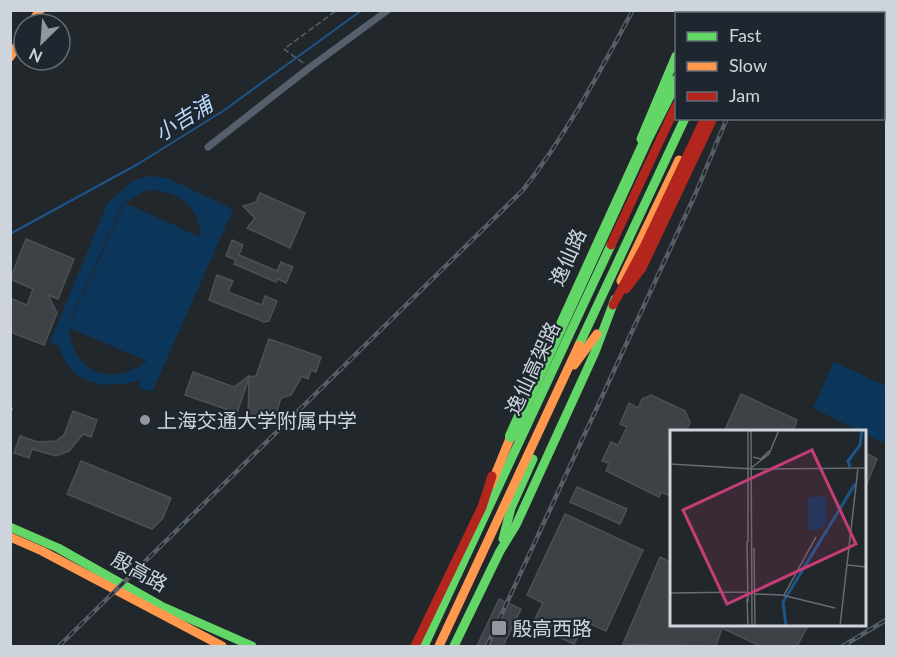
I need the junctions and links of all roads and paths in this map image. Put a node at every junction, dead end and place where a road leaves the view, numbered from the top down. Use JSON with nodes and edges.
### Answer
{"nodes":[{"id":1,"x":338,"y":10,"type":"edge"},
{"id":2,"x":388,"y":10,"type":"edge"},
{"id":3,"x":675,"y":58,"type":"edge"},
{"id":4,"x":301,"y":62,"type":"dead end"},
{"id":5,"x":675,"y":83,"type":"edge"},
{"id":6,"x":675,"y":106,"type":"edge"},
{"id":7,"x":675,"y":106,"type":"edge"},
{"id":8,"x":684,"y":120,"type":"edge"},
{"id":9,"x":699,"y":120,"type":"edge"},
{"id":10,"x":704,"y":120,"type":"edge"},
{"id":11,"x":712,"y":120,"type":"edge"},
{"id":12,"x":208,"y":147,"type":"dead end"},
{"id":13,"x":636,"y":150,"type":"junction"},
{"id":14,"x":639,"y":183,"type":"junction"},
{"id":15,"x":613,"y":305,"type":"junction"},
{"id":16,"x":482,"y":507,"type":"junction"},
{"id":17,"x":10,"y":526,"type":"edge"},
{"id":18,"x":10,"y":537,"type":"edge"},
{"id":19,"x":222,"y":646,"type":"edge"},
{"id":20,"x":252,"y":646,"type":"edge"},
{"id":21,"x":416,"y":646,"type":"edge"},
{"id":22,"x":424,"y":646,"type":"edge"},
{"id":23,"x":439,"y":646,"type":"edge"},
{"id":24,"x":454,"y":646,"type":"edge"}],
"edges":[{"from":1,"to":4,"type":"path"},
{"from":2,"to":12,"type":"street"},
{"from":3,"to":13,"type":"main road","name":"逸仙路"},
{"from":5,"to":16,"type":"main road","bridge":true},
{"from":6,"to":14,"type":"main road","name":"逸仙路"},
{"from":7,"to":22,"type":"main road","name":"逸仙高架路"},
{"from":8,"to":23,"type":"main road","name":"逸仙高架路"},
{"from":9,"to":15,"type":"main road"},
{"from":10,"to":15,"type":"main road"},
{"from":11,"to":15,"type":"main road"},
{"from":13,"to":14,"type":"main road"},
{"from":13,"to":16,"type":"main road","name":"逸仙路"},
{"from":14,"to":16,"type":"main road","name":"逸仙路"},
{"from":15,"to":24,"type":"main road"},
{"from":16,"to":21,"type":"main road","name":"逸仙路"},
{"from":17,"to":20,"type":"main road","name":"殷高路"},
{"from":18,"to":19,"type":"main road","name":"殷高路"}]}
